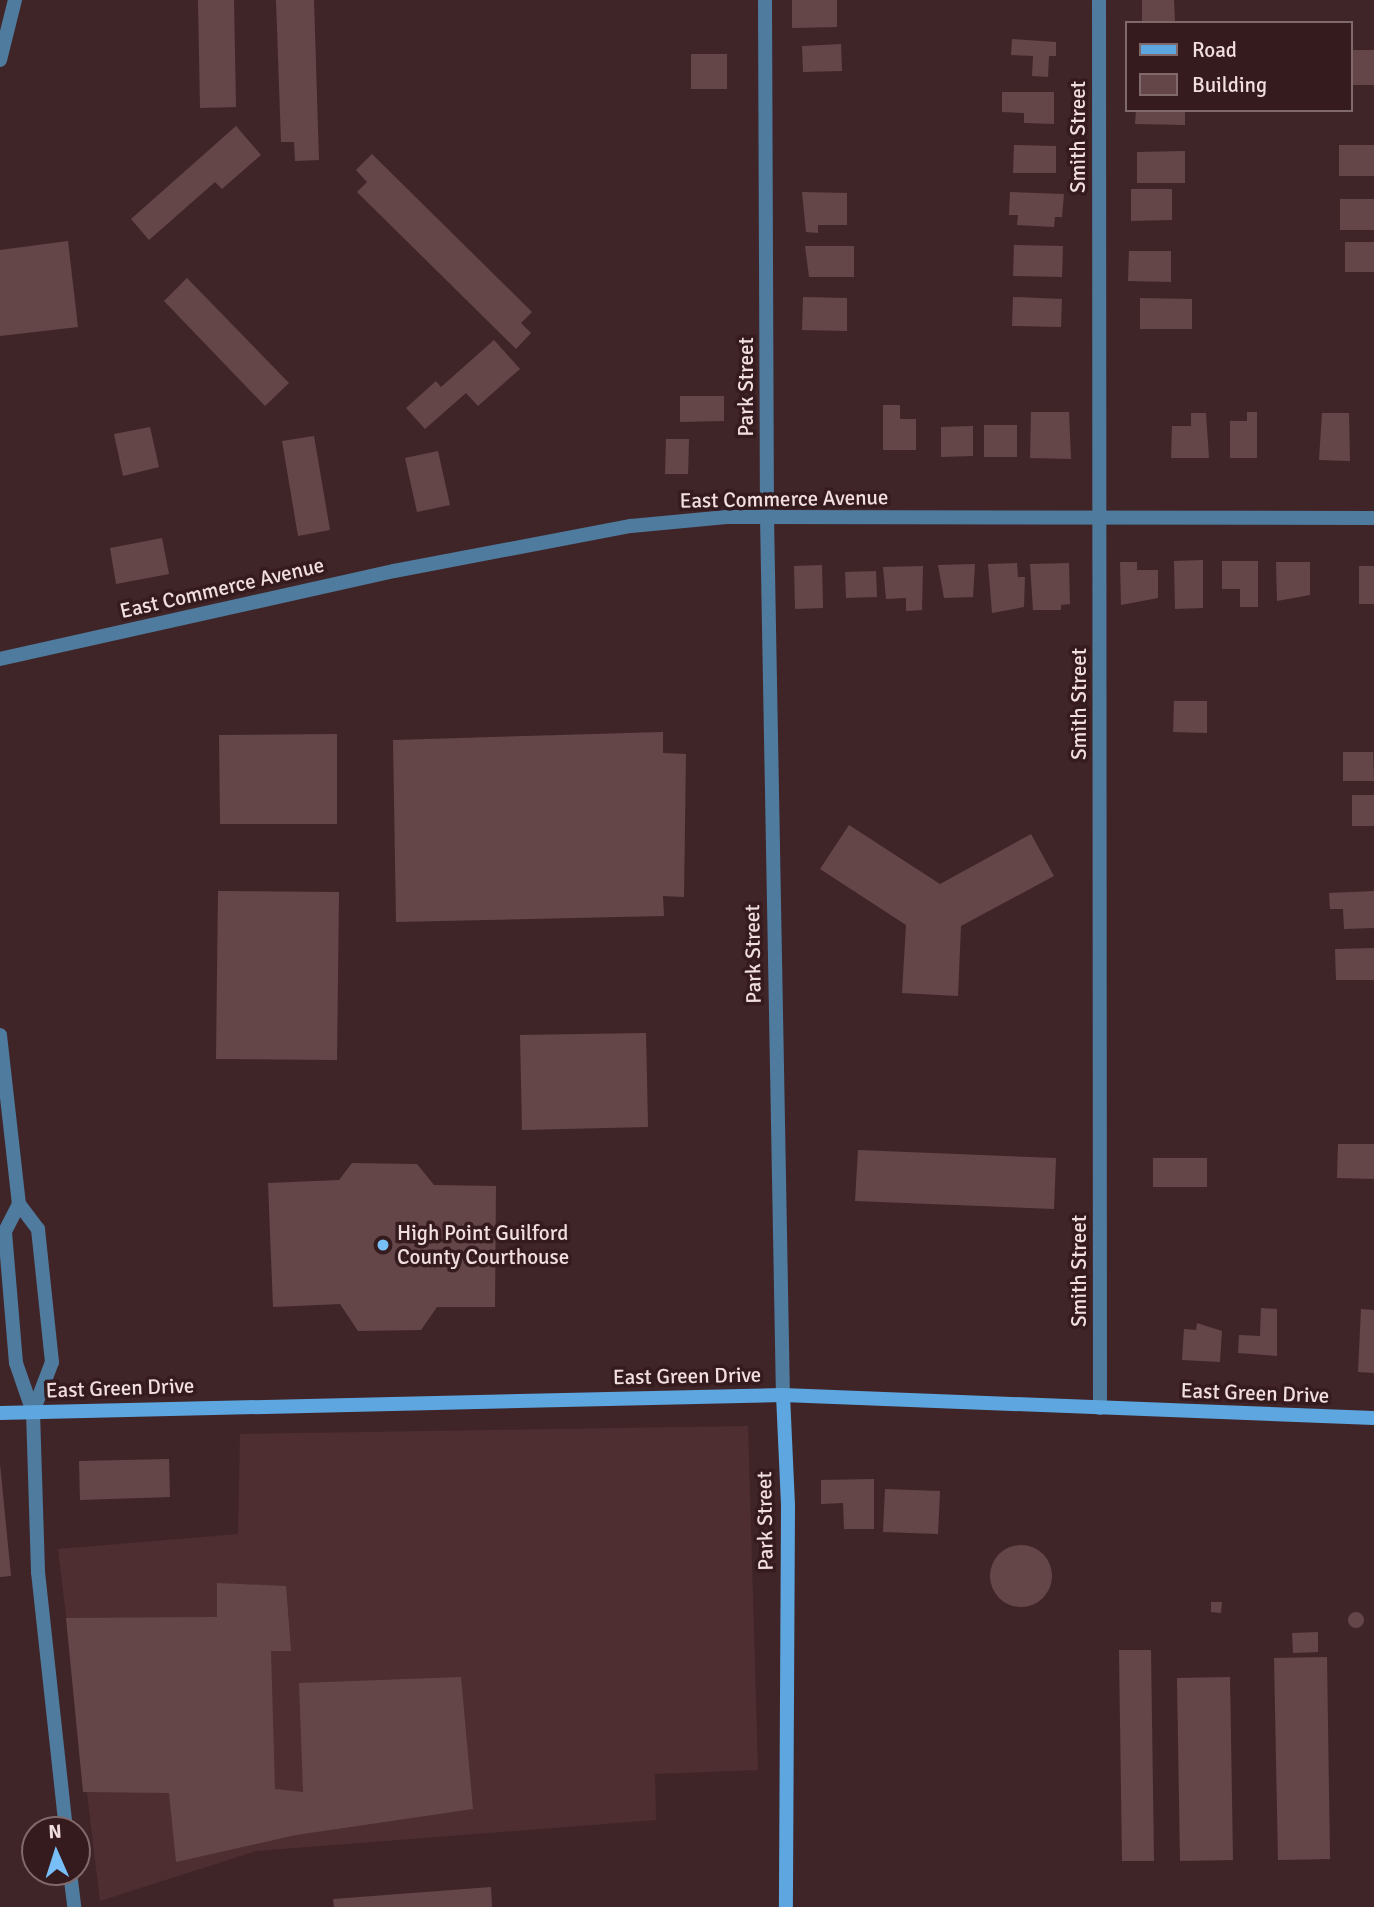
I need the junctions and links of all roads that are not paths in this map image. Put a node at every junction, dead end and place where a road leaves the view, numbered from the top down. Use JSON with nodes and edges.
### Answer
{"nodes":[{"id":1,"x":15,"y":0,"type":"edge"},
{"id":2,"x":765,"y":0,"type":"edge"},
{"id":3,"x":1099,"y":0,"type":"edge"},
{"id":4,"x":0,"y":60,"type":"edge"},
{"id":5,"x":767,"y":517,"type":"junction"},
{"id":6,"x":1100,"y":517,"type":"junction"},
{"id":7,"x":1374,"y":517,"type":"edge"},
{"id":8,"x":0,"y":659,"type":"edge"},
{"id":9,"x":0,"y":1035,"type":"edge"},
{"id":10,"x":19,"y":1204,"type":"junction"},
{"id":11,"x":783,"y":1395,"type":"junction"},
{"id":12,"x":1100,"y":1408,"type":"junction"},
{"id":13,"x":33,"y":1412,"type":"junction"},
{"id":14,"x":0,"y":1413,"type":"edge"},
{"id":15,"x":1374,"y":1418,"type":"edge"},
{"id":16,"x":64,"y":1816,"type":"edge"},
{"id":17,"x":72,"y":1886,"type":"edge"},
{"id":18,"x":74,"y":1907,"type":"edge"},
{"id":19,"x":786,"y":1907,"type":"edge"}],
"edges":[{"from":1,"to":4,"type":"street"},
{"from":2,"to":5,"type":"street","name":"Park Street"},
{"from":3,"to":6,"type":"street","name":"Smith Street"},
{"from":5,"to":6,"type":"street","name":"East Commerce Avenue"},
{"from":5,"to":8,"type":"street","name":"East Commerce Avenue"},
{"from":5,"to":11,"type":"street","name":"Park Street"},
{"from":6,"to":7,"type":"street","name":"East Commerce Avenue"},
{"from":6,"to":12,"type":"street","name":"Smith Street"},
{"from":9,"to":10,"type":"street"},
{"from":10,"to":13,"type":"street"},
{"from":10,"to":13,"type":"street"},
{"from":11,"to":12,"type":"main road","name":"East Green Drive"},
{"from":11,"to":13,"type":"main road","name":"East Green Drive"},
{"from":11,"to":19,"type":"main road","name":"Park Street"},
{"from":12,"to":15,"type":"main road","name":"East Green Drive"},
{"from":13,"to":14,"type":"main road","name":"East Green Drive"},
{"from":13,"to":16,"type":"street"},
{"from":17,"to":18,"type":"street"}]}
